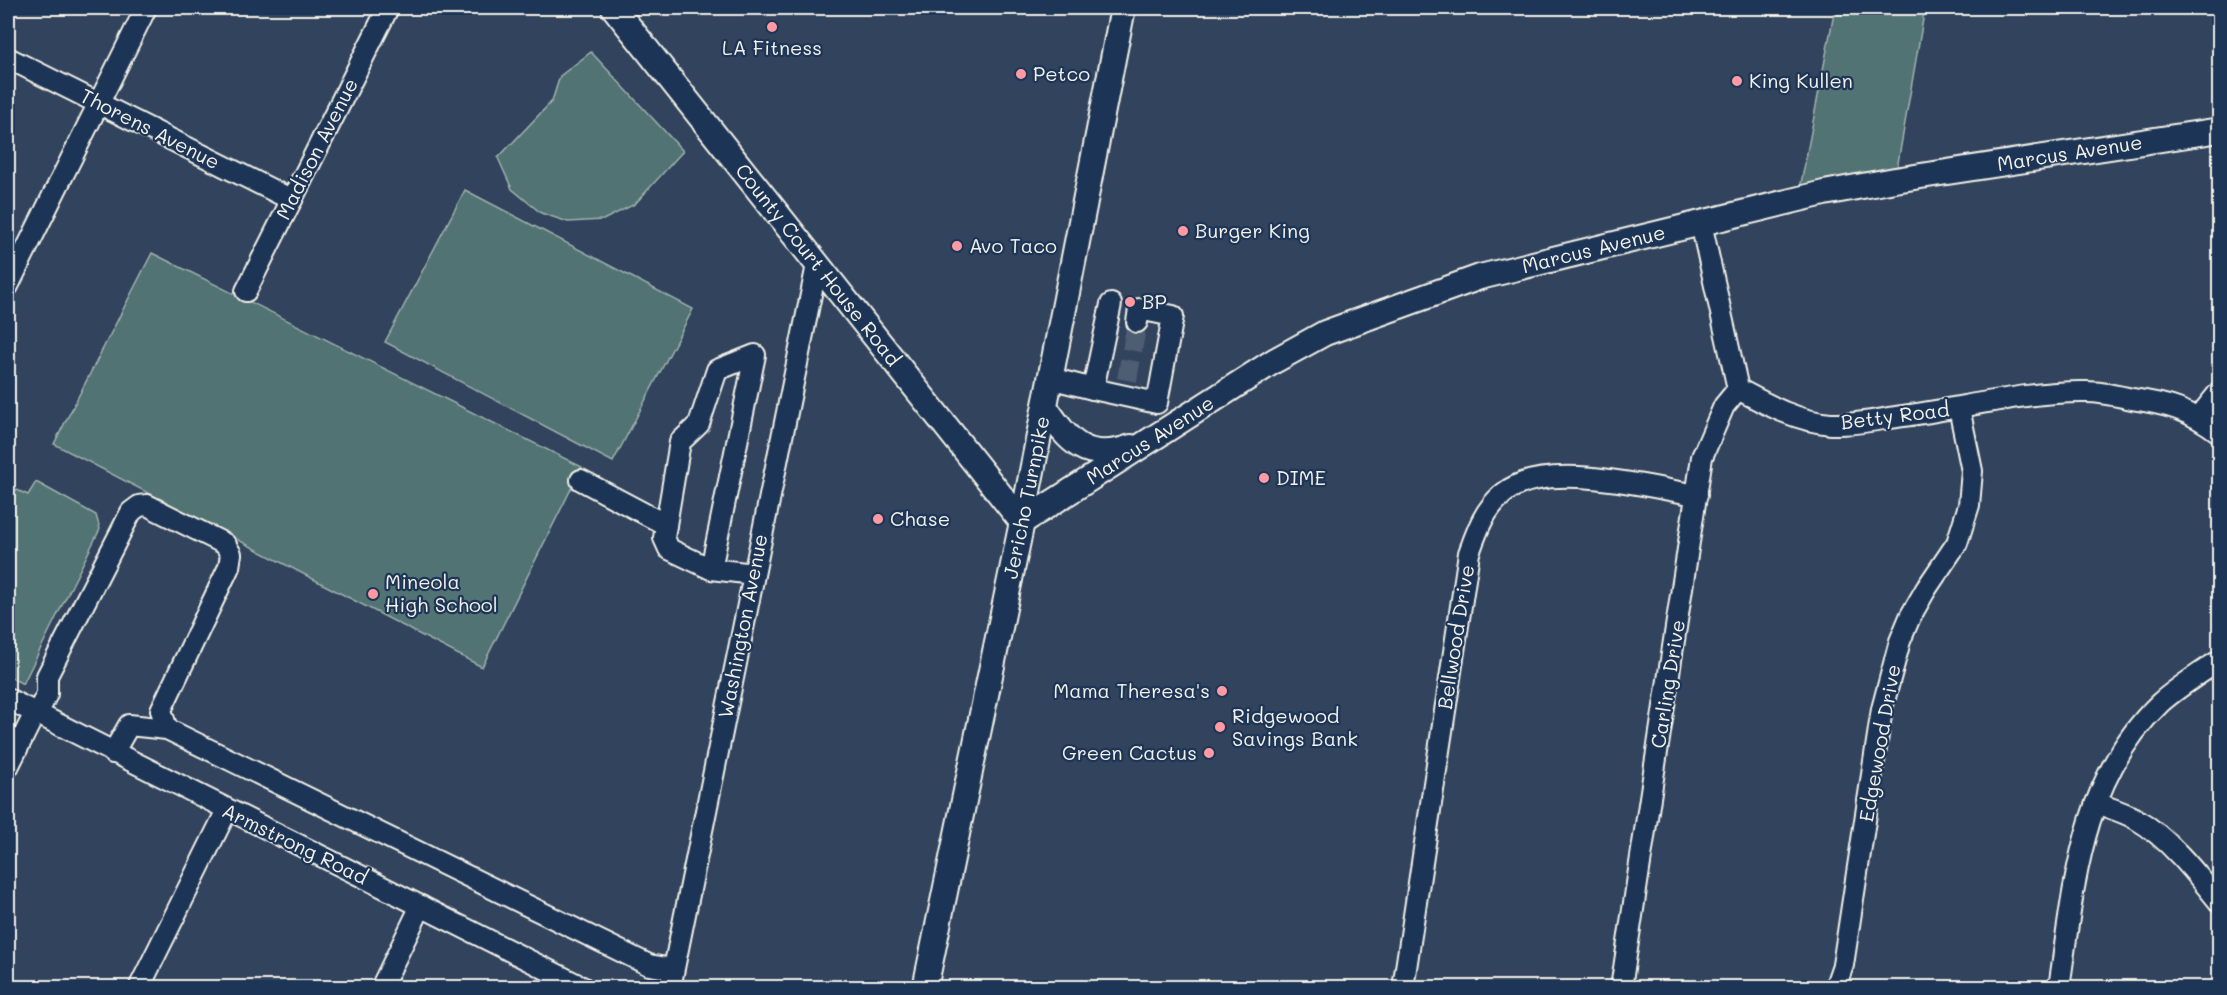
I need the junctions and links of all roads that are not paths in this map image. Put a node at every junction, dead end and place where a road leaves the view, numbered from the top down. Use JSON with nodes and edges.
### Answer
{"nodes":[{"id":1,"x":146,"y":8,"type":"edge"},
{"id":2,"x":388,"y":8,"type":"edge"},
{"id":3,"x":1123,"y":8,"type":"edge"},
{"id":4,"x":622,"y":12,"type":"edge"},
{"id":5,"x":8,"y":58,"type":"edge"},
{"id":6,"x":99,"y":103,"type":"junction"},
{"id":7,"x":2220,"y":130,"type":"edge"},
{"id":8,"x":292,"y":200,"type":"junction"},
{"id":9,"x":1701,"y":223,"type":"junction"},
{"id":10,"x":817,"y":265,"type":"junction"},
{"id":11,"x":8,"y":286,"type":"edge"},
{"id":12,"x":246,"y":291,"type":"dead end"},
{"id":13,"x":1111,"y":304,"type":"dead end"},
{"id":14,"x":1137,"y":322,"type":"dead end"},
{"id":15,"x":1050,"y":378,"type":"junction"},
{"id":16,"x":1093,"y":389,"type":"junction"},
{"id":17,"x":1738,"y":389,"type":"junction"},
{"id":18,"x":2220,"y":391,"type":"edge"},
{"id":19,"x":1045,"y":407,"type":"junction"},
{"id":20,"x":1959,"y":408,"type":"junction"},
{"id":21,"x":2199,"y":417,"type":"junction"},
{"id":22,"x":1174,"y":426,"type":"junction"},
{"id":23,"x":2220,"y":433,"type":"edge"},
{"id":24,"x":581,"y":480,"type":"dead end"},
{"id":25,"x":1697,"y":495,"type":"junction"},
{"id":26,"x":1022,"y":522,"type":"junction"},
{"id":27,"x":666,"y":525,"type":"junction"},
{"id":28,"x":711,"y":569,"type":"junction"},
{"id":29,"x":754,"y":574,"type":"junction"},
{"id":30,"x":2220,"y":660,"type":"edge"},
{"id":31,"x":8,"y":699,"type":"edge"},
{"id":32,"x":36,"y":713,"type":"junction"},
{"id":33,"x":167,"y":729,"type":"junction"},
{"id":34,"x":114,"y":753,"type":"junction"},
{"id":35,"x":8,"y":767,"type":"edge"},
{"id":36,"x":2096,"y":803,"type":"junction"},
{"id":37,"x":227,"y":810,"type":"junction"},
{"id":38,"x":2220,"y":903,"type":"edge"},
{"id":39,"x":421,"y":906,"type":"junction"},
{"id":40,"x":672,"y":978,"type":"edge"},
{"id":41,"x":139,"y":987,"type":"edge"},
{"id":42,"x":381,"y":987,"type":"edge"},
{"id":43,"x":584,"y":987,"type":"edge"},
{"id":44,"x":925,"y":987,"type":"edge"},
{"id":45,"x":1403,"y":987,"type":"edge"},
{"id":46,"x":1621,"y":987,"type":"edge"},
{"id":47,"x":1835,"y":987,"type":"edge"},
{"id":48,"x":2059,"y":987,"type":"edge"}],
"edges":[{"from":1,"to":6,"type":"street"},
{"from":2,"to":8,"type":"street","name":"Madison Avenue"},
{"from":3,"to":15,"type":"main road","name":"Jericho Turnpike"},
{"from":4,"to":10,"type":"main road","name":"County Court House Road"},
{"from":5,"to":6,"type":"street","name":"Thorens Avenue"},
{"from":6,"to":8,"type":"street","name":"Thorens Avenue"},
{"from":6,"to":11,"type":"street"},
{"from":7,"to":9,"type":"main road","name":"Marcus Avenue"},
{"from":8,"to":12,"type":"street","name":"Madison Avenue"},
{"from":9,"to":17,"type":"street"},
{"from":9,"to":22,"type":"main road","name":"Marcus Avenue"},
{"from":10,"to":26,"type":"main road","name":"County Court House Road"},
{"from":10,"to":29,"type":"street","name":"Washington Avenue"},
{"from":13,"to":16,"type":"street"},
{"from":14,"to":16,"type":"street"},
{"from":15,"to":16,"type":"street"},
{"from":15,"to":19,"type":"main road","name":"Jericho Turnpike"},
{"from":17,"to":20,"type":"street","name":"Betty Road"},
{"from":17,"to":25,"type":"street","name":"Carling Drive"},
{"from":18,"to":21,"type":"street"},
{"from":19,"to":22,"type":"main road"},
{"from":19,"to":26,"type":"main road","name":"Jericho Turnpike"},
{"from":20,"to":21,"type":"street","name":"Betty Road"},
{"from":20,"to":47,"type":"street","name":"Edgewood Drive"},
{"from":21,"to":23,"type":"street","name":"Betty Road"},
{"from":22,"to":26,"type":"main road","name":"Marcus Avenue"},
{"from":24,"to":27,"type":"street"},
{"from":25,"to":45,"type":"street","name":"Bellwood Drive"},
{"from":25,"to":46,"type":"street","name":"Carling Drive"},
{"from":26,"to":44,"type":"main road","name":"Jericho Turnpike"},
{"from":27,"to":28,"type":"street"},
{"from":27,"to":28,"type":"street"},
{"from":28,"to":29,"type":"street"},
{"from":29,"to":40,"type":"street","name":"Washington Avenue"},
{"from":30,"to":36,"type":"street"},
{"from":31,"to":32,"type":"street","name":"Armstrong Road"},
{"from":32,"to":33,"type":"street"},
{"from":32,"to":34,"type":"street","name":"Armstrong Road"},
{"from":32,"to":35,"type":"street"},
{"from":33,"to":34,"type":"street"},
{"from":33,"to":40,"type":"street"},
{"from":34,"to":37,"type":"street","name":"Armstrong Road"},
{"from":36,"to":38,"type":"street"},
{"from":36,"to":48,"type":"street"},
{"from":37,"to":39,"type":"street","name":"Armstrong Road"},
{"from":37,"to":41,"type":"street"},
{"from":39,"to":42,"type":"street"},
{"from":39,"to":43,"type":"street","name":"Armstrong Road"}]}
